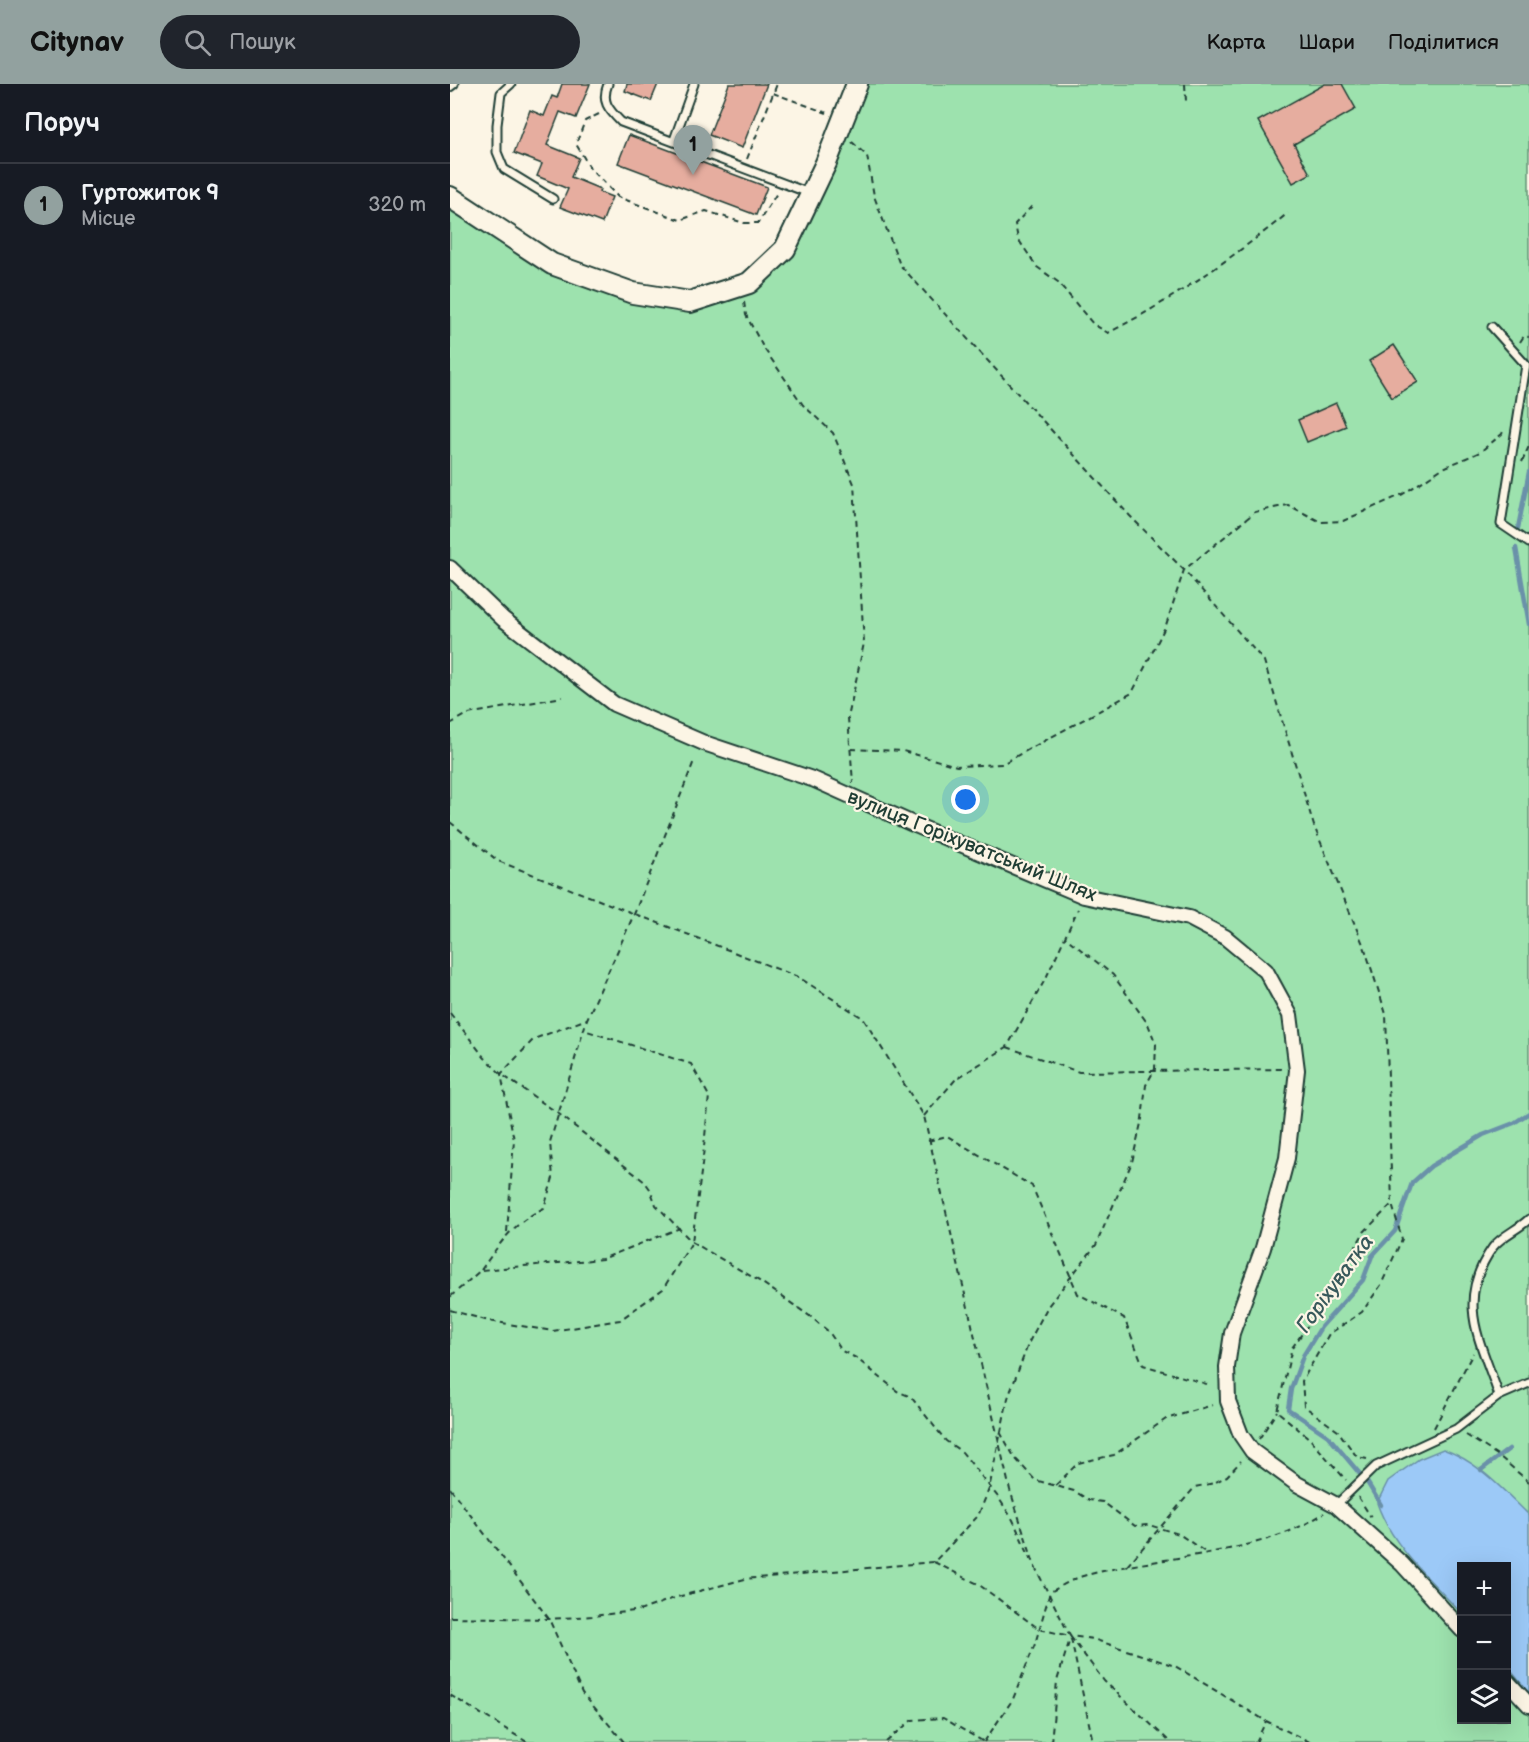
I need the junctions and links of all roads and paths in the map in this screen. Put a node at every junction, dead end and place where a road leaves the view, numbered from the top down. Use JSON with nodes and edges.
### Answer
{"nodes":[{"id":1,"x":454,"y":84,"type":"edge"},
{"id":2,"x":500,"y":84,"type":"edge"},
{"id":3,"x":511,"y":84,"type":"edge"},
{"id":4,"x":608,"y":84,"type":"edge"},
{"id":5,"x":694,"y":84,"type":"edge"},
{"id":6,"x":777,"y":84,"type":"edge"},
{"id":7,"x":857,"y":84,"type":"edge"},
{"id":8,"x":1185,"y":84,"type":"edge"},
{"id":9,"x":450,"y":87,"type":"edge"},
{"id":10,"x":501,"y":93,"type":"junction"},
{"id":11,"x":773,"y":93,"type":"junction"},
{"id":12,"x":1186,"y":101,"type":"dead end"},
{"id":13,"x":608,"y":109,"type":"junction"},
{"id":14,"x":834,"y":115,"type":"dead end"},
{"id":15,"x":837,"y":135,"type":"junction"},
{"id":16,"x":674,"y":140,"type":"junction"},
{"id":17,"x":744,"y":167,"type":"junction"},
{"id":18,"x":784,"y":183,"type":"junction"},
{"id":19,"x":811,"y":194,"type":"junction"},
{"id":20,"x":450,"y":197,"type":"edge"},
{"id":21,"x":553,"y":199,"type":"dead end"},
{"id":22,"x":1032,"y":206,"type":"dead end"},
{"id":23,"x":1288,"y":213,"type":"dead end"},
{"id":24,"x":742,"y":285,"type":"junction"},
{"id":25,"x":1492,"y":327,"type":"dead end"},
{"id":26,"x":1507,"y":424,"type":"dead end"},
{"id":27,"x":1529,"y":543,"type":"edge"},
{"id":28,"x":450,"y":568,"type":"edge"},
{"id":29,"x":1184,"y":570,"type":"junction"},
{"id":30,"x":562,"y":697,"type":"dead end"},
{"id":31,"x":450,"y":724,"type":"edge"},
{"id":32,"x":851,"y":749,"type":"junction"},
{"id":33,"x":694,"y":761,"type":"dead end"},
{"id":34,"x":854,"y":798,"type":"junction"},
{"id":35,"x":450,"y":822,"type":"edge"},
{"id":36,"x":1080,"y":906,"type":"dead end"},
{"id":37,"x":635,"y":912,"type":"junction"},
{"id":38,"x":1065,"y":938,"type":"junction"},
{"id":39,"x":450,"y":1012,"type":"edge"},
{"id":40,"x":587,"y":1019,"type":"junction"},
{"id":41,"x":584,"y":1030,"type":"junction"},
{"id":42,"x":1007,"y":1047,"type":"junction"},
{"id":43,"x":1155,"y":1069,"type":"junction"},
{"id":44,"x":1284,"y":1069,"type":"dead end"},
{"id":45,"x":501,"y":1074,"type":"junction"},
{"id":46,"x":559,"y":1114,"type":"junction"},
{"id":47,"x":924,"y":1116,"type":"junction"},
{"id":48,"x":928,"y":1141,"type":"junction"},
{"id":49,"x":1392,"y":1204,"type":"junction"},
{"id":50,"x":1529,"y":1219,"type":"edge"},
{"id":51,"x":681,"y":1228,"type":"junction"},
{"id":52,"x":506,"y":1234,"type":"junction"},
{"id":53,"x":692,"y":1242,"type":"junction"},
{"id":54,"x":482,"y":1270,"type":"junction"},
{"id":55,"x":1072,"y":1276,"type":"junction"},
{"id":56,"x":450,"y":1297,"type":"edge"},
{"id":57,"x":450,"y":1310,"type":"edge"},
{"id":58,"x":1480,"y":1340,"type":"junction"},
{"id":59,"x":1529,"y":1383,"type":"edge"},
{"id":60,"x":1210,"y":1385,"type":"dead end"},
{"id":61,"x":1499,"y":1396,"type":"junction"},
{"id":62,"x":1213,"y":1405,"type":"dead end"},
{"id":63,"x":1277,"y":1411,"type":"junction"},
{"id":64,"x":1456,"y":1429,"type":"junction"},
{"id":65,"x":999,"y":1431,"type":"junction"},
{"id":66,"x":1426,"y":1443,"type":"junction"},
{"id":67,"x":1248,"y":1455,"type":"junction"},
{"id":68,"x":1385,"y":1462,"type":"junction"},
{"id":69,"x":1529,"y":1482,"type":"edge"},
{"id":70,"x":1055,"y":1486,"type":"junction"},
{"id":71,"x":450,"y":1488,"type":"edge"},
{"id":72,"x":988,"y":1488,"type":"junction"},
{"id":73,"x":1353,"y":1489,"type":"junction"},
{"id":74,"x":1336,"y":1505,"type":"junction"},
{"id":75,"x":1161,"y":1528,"type":"junction"},
{"id":76,"x":1205,"y":1552,"type":"junction"},
{"id":77,"x":934,"y":1562,"type":"junction"},
{"id":78,"x":1035,"y":1567,"type":"junction"},
{"id":79,"x":1126,"y":1567,"type":"junction"},
{"id":80,"x":1050,"y":1592,"type":"junction"},
{"id":81,"x":450,"y":1617,"type":"edge"},
{"id":82,"x":549,"y":1619,"type":"junction"},
{"id":83,"x":1457,"y":1626,"type":"edge"},
{"id":84,"x":1040,"y":1629,"type":"junction"},
{"id":85,"x":1070,"y":1636,"type":"junction"},
{"id":86,"x":1511,"y":1685,"type":"edge"},
{"id":87,"x":450,"y":1695,"type":"edge"},
{"id":88,"x":1529,"y":1705,"type":"edge"},
{"id":89,"x":1266,"y":1721,"type":"junction"},
{"id":90,"x":527,"y":1742,"type":"edge"},
{"id":91,"x":624,"y":1742,"type":"edge"},
{"id":92,"x":886,"y":1742,"type":"edge"},
{"id":93,"x":984,"y":1742,"type":"edge"},
{"id":94,"x":1051,"y":1742,"type":"edge"},
{"id":95,"x":1093,"y":1742,"type":"edge"},
{"id":96,"x":1170,"y":1742,"type":"edge"},
{"id":97,"x":1256,"y":1742,"type":"edge"},
{"id":98,"x":1309,"y":1742,"type":"edge"}],
"edges":[{"from":1,"to":9,"type":"lane"},
{"from":2,"to":10,"type":"lane"},
{"from":3,"to":10,"type":"lane"},
{"from":4,"to":13,"type":"lane"},
{"from":5,"to":16,"type":"lane"},
{"from":6,"to":11,"type":"path"},
{"from":7,"to":15,"type":"street"},
{"from":8,"to":12,"type":"path"},
{"from":10,"to":21,"type":"lane"},
{"from":11,"to":14,"type":"path"},
{"from":11,"to":17,"type":"path"},
{"from":13,"to":16,"type":"lane"},
{"from":13,"to":18,"type":"path"},
{"from":15,"to":19,"type":"street"},
{"from":15,"to":29,"type":"path"},
{"from":16,"to":17,"type":"lane"},
{"from":17,"to":18,"type":"lane"},
{"from":18,"to":19,"type":"lane"},
{"from":19,"to":24,"type":"street"},
{"from":20,"to":24,"type":"street"},
{"from":22,"to":23,"type":"path"},
{"from":24,"to":32,"type":"path"},
{"from":25,"to":27,"type":"lane"},
{"from":26,"to":29,"type":"path"},
{"from":28,"to":34,"type":"street","name":"вулиця Горіхуватський Шлях"},
{"from":29,"to":32,"type":"path"},
{"from":29,"to":49,"type":"path"},
{"from":30,"to":31,"type":"path"},
{"from":32,"to":34,"type":"path"},
{"from":33,"to":37,"type":"path"},
{"from":34,"to":67,"type":"street","name":"вулиця Горіхуватський Шлях"},
{"from":35,"to":37,"type":"path"},
{"from":36,"to":38,"type":"path"},
{"from":37,"to":40,"type":"path"},
{"from":37,"to":47,"type":"path"},
{"from":38,"to":42,"type":"path"},
{"from":38,"to":43,"type":"path"},
{"from":39,"to":45,"type":"path"},
{"from":40,"to":41,"type":"path"},
{"from":40,"to":45,"type":"path"},
{"from":41,"to":46,"type":"path"},
{"from":41,"to":53,"type":"path"},
{"from":42,"to":43,"type":"path"},
{"from":42,"to":47,"type":"path"},
{"from":43,"to":44,"type":"path"},
{"from":43,"to":55,"type":"path"},
{"from":45,"to":46,"type":"path"},
{"from":45,"to":52,"type":"path"},
{"from":46,"to":51,"type":"path"},
{"from":46,"to":52,"type":"path"},
{"from":47,"to":48,"type":"path"},
{"from":48,"to":55,"type":"path"},
{"from":48,"to":65,"type":"path"},
{"from":49,"to":63,"type":"path"},
{"from":49,"to":68,"type":"path"},
{"from":50,"to":58,"type":"lane"},
{"from":51,"to":53,"type":"path"},
{"from":51,"to":54,"type":"path"},
{"from":52,"to":54,"type":"path"},
{"from":53,"to":57,"type":"path"},
{"from":53,"to":72,"type":"path"},
{"from":54,"to":56,"type":"path"},
{"from":55,"to":60,"type":"path"},
{"from":55,"to":65,"type":"path"},
{"from":58,"to":61,"type":"lane"},
{"from":58,"to":66,"type":"path"},
{"from":59,"to":61,"type":"lane"},
{"from":61,"to":64,"type":"lane"},
{"from":62,"to":70,"type":"path"},
{"from":63,"to":67,"type":"path"},
{"from":63,"to":73,"type":"path"},
{"from":64,"to":66,"type":"lane"},
{"from":64,"to":69,"type":"path"},
{"from":65,"to":70,"type":"path"},
{"from":65,"to":72,"type":"path"},
{"from":65,"to":78,"type":"path"},
{"from":66,"to":68,"type":"lane"},
{"from":67,"to":74,"type":"street","name":"вулиця Горіхуватський Шлях"},
{"from":67,"to":75,"type":"path"},
{"from":68,"to":73,"type":"lane"},
{"from":70,"to":75,"type":"path"},
{"from":71,"to":82,"type":"path"},
{"from":72,"to":77,"type":"path"},
{"from":72,"to":78,"type":"path"},
{"from":73,"to":74,"type":"lane"},
{"from":74,"to":76,"type":"path"},
{"from":74,"to":83,"type":"street","name":"вулиця Горіхуватський Шлях"},
{"from":75,"to":76,"type":"path"},
{"from":75,"to":79,"type":"path"},
{"from":76,"to":79,"type":"path"},
{"from":77,"to":82,"type":"path"},
{"from":77,"to":84,"type":"path"},
{"from":78,"to":80,"type":"path"},
{"from":79,"to":80,"type":"path"},
{"from":80,"to":84,"type":"path"},
{"from":80,"to":85,"type":"path"},
{"from":81,"to":82,"type":"path"},
{"from":82,"to":91,"type":"path"},
{"from":84,"to":85,"type":"path"},
{"from":84,"to":93,"type":"path"},
{"from":85,"to":89,"type":"path"},
{"from":85,"to":94,"type":"path"},
{"from":85,"to":95,"type":"path"},
{"from":85,"to":96,"type":"path"},
{"from":86,"to":88,"type":"street"},
{"from":87,"to":90,"type":"path"},
{"from":89,"to":97,"type":"path"},
{"from":89,"to":98,"type":"path"},
{"from":92,"to":93,"type":"path"}]}
